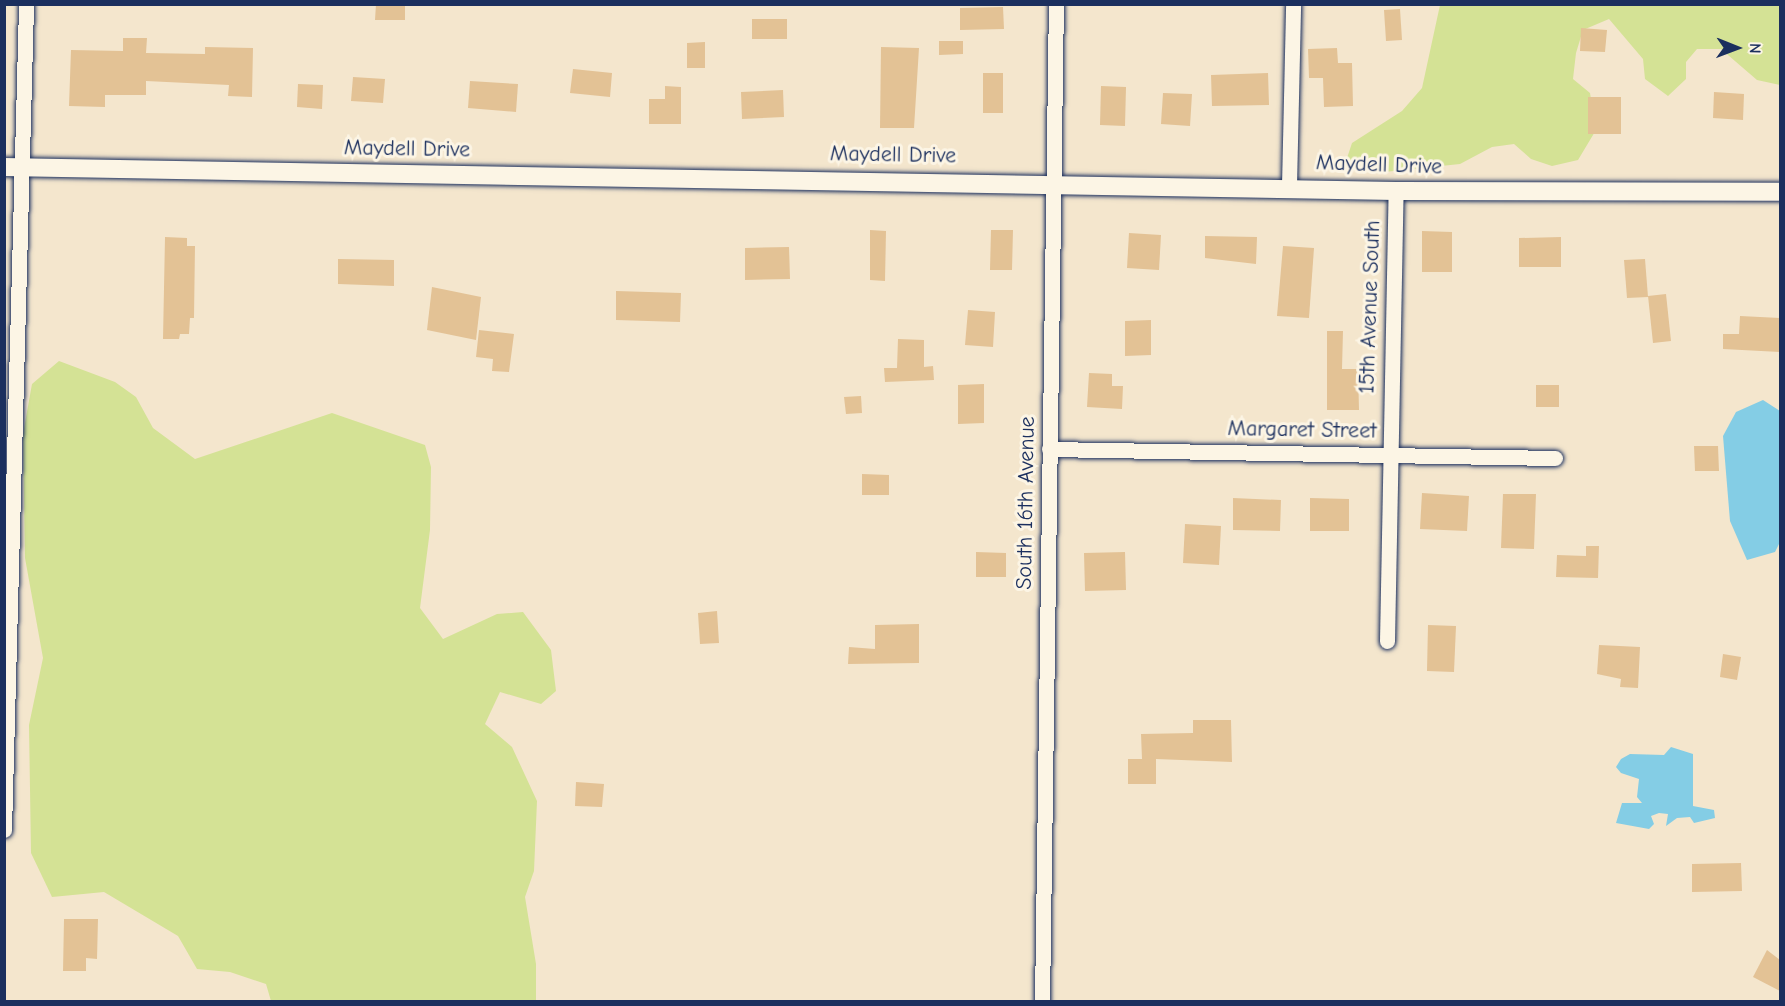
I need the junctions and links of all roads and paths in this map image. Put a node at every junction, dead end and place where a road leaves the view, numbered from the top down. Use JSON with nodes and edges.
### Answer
{"nodes":[{"id":1,"x":26,"y":4,"type":"edge"},
{"id":2,"x":1056,"y":4,"type":"edge"},
{"id":3,"x":1293,"y":4,"type":"edge"},
{"id":4,"x":4,"y":167,"type":"edge"},
{"id":5,"x":24,"y":167,"type":"junction"},
{"id":6,"x":1053,"y":182,"type":"junction"},
{"id":7,"x":1289,"y":186,"type":"junction"},
{"id":8,"x":1396,"y":191,"type":"junction"},
{"id":9,"x":1780,"y":192,"type":"edge"},
{"id":10,"x":1050,"y":449,"type":"junction"},
{"id":11,"x":1387,"y":454,"type":"junction"},
{"id":12,"x":1555,"y":458,"type":"dead end"},
{"id":13,"x":1387,"y":641,"type":"dead end"},
{"id":14,"x":4,"y":830,"type":"edge"},
{"id":15,"x":1042,"y":1002,"type":"edge"}],
"edges":[{"from":1,"to":5,"type":"street"},
{"from":2,"to":6,"type":"street","name":"South 16th Avenue"},
{"from":3,"to":7,"type":"street"},
{"from":4,"to":5,"type":"street","name":"Maydell Drive"},
{"from":5,"to":6,"type":"street","name":"Maydell Drive"},
{"from":5,"to":14,"type":"street"},
{"from":6,"to":7,"type":"street","name":"Maydell Drive"},
{"from":6,"to":10,"type":"street","name":"South 16th Avenue"},
{"from":7,"to":8,"type":"street","name":"Maydell Drive"},
{"from":8,"to":9,"type":"street","name":"Maydell Drive"},
{"from":8,"to":11,"type":"street","name":"15th Avenue South"},
{"from":10,"to":11,"type":"street","name":"Margaret Street"},
{"from":10,"to":15,"type":"street","name":"South 16th Avenue"},
{"from":11,"to":12,"type":"street","name":"Margaret Street"},
{"from":11,"to":13,"type":"street","name":"15th Avenue South"}]}
